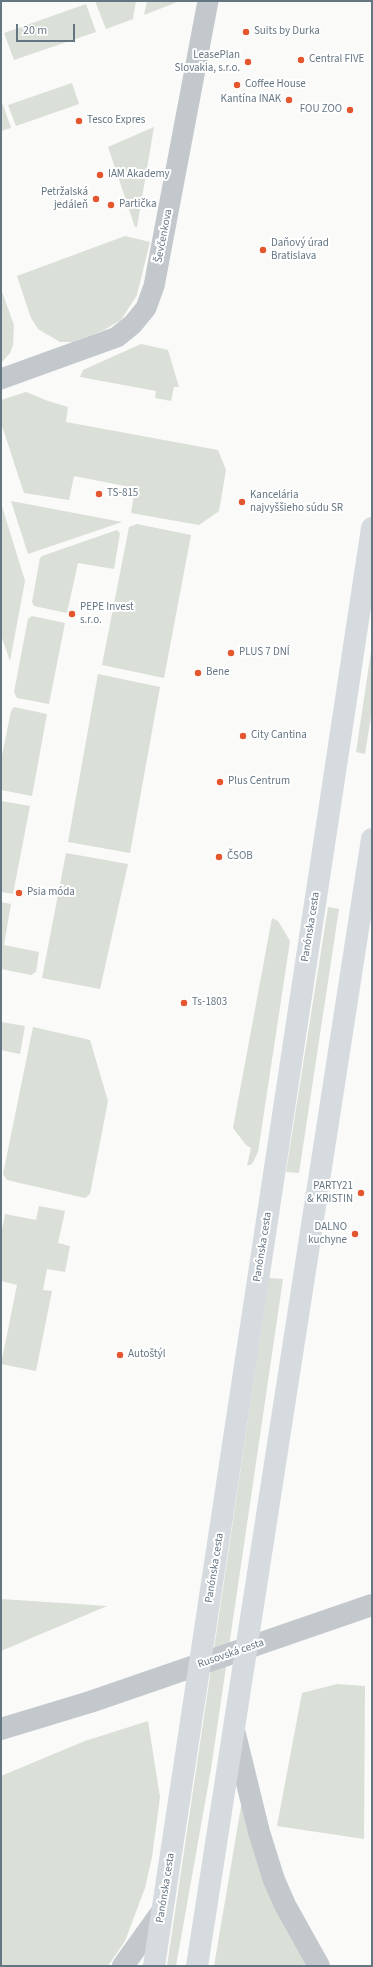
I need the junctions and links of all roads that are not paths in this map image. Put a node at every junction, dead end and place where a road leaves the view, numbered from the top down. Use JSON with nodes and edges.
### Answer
{"nodes":[{"id":1,"x":208,"y":1,"type":"edge"},
{"id":2,"x":1,"y":379,"type":"edge"},
{"id":3,"x":372,"y":528,"type":"edge"},
{"id":4,"x":372,"y":839,"type":"edge"},
{"id":5,"x":372,"y":1605,"type":"edge"},
{"id":6,"x":90,"y":1702,"type":"junction"},
{"id":7,"x":1,"y":1729,"type":"edge"},
{"id":8,"x":234,"y":1730,"type":"junction"},
{"id":9,"x":1,"y":1738,"type":"edge"},
{"id":10,"x":162,"y":1913,"type":"junction"},
{"id":11,"x":123,"y":1966,"type":"edge"},
{"id":12,"x":154,"y":1966,"type":"edge"},
{"id":13,"x":197,"y":1966,"type":"edge"},
{"id":14,"x":319,"y":1966,"type":"edge"}],
"edges":[{"from":1,"to":2,"type":"street","name":"Ševčenkova"},
{"from":3,"to":10,"type":"main road","name":"Panónska cesta"},
{"from":4,"to":8,"type":"main road"},
{"from":5,"to":6,"type":"street","name":"Rusovská cesta"},
{"from":6,"to":7,"type":"street","name":"Rusovská cesta"},
{"from":6,"to":9,"type":"street","name":"Rusovská cesta"},
{"from":8,"to":13,"type":"main road"},
{"from":8,"to":14,"type":"street"},
{"from":10,"to":11,"type":"street"},
{"from":10,"to":12,"type":"main road","name":"Panónska cesta"}]}
